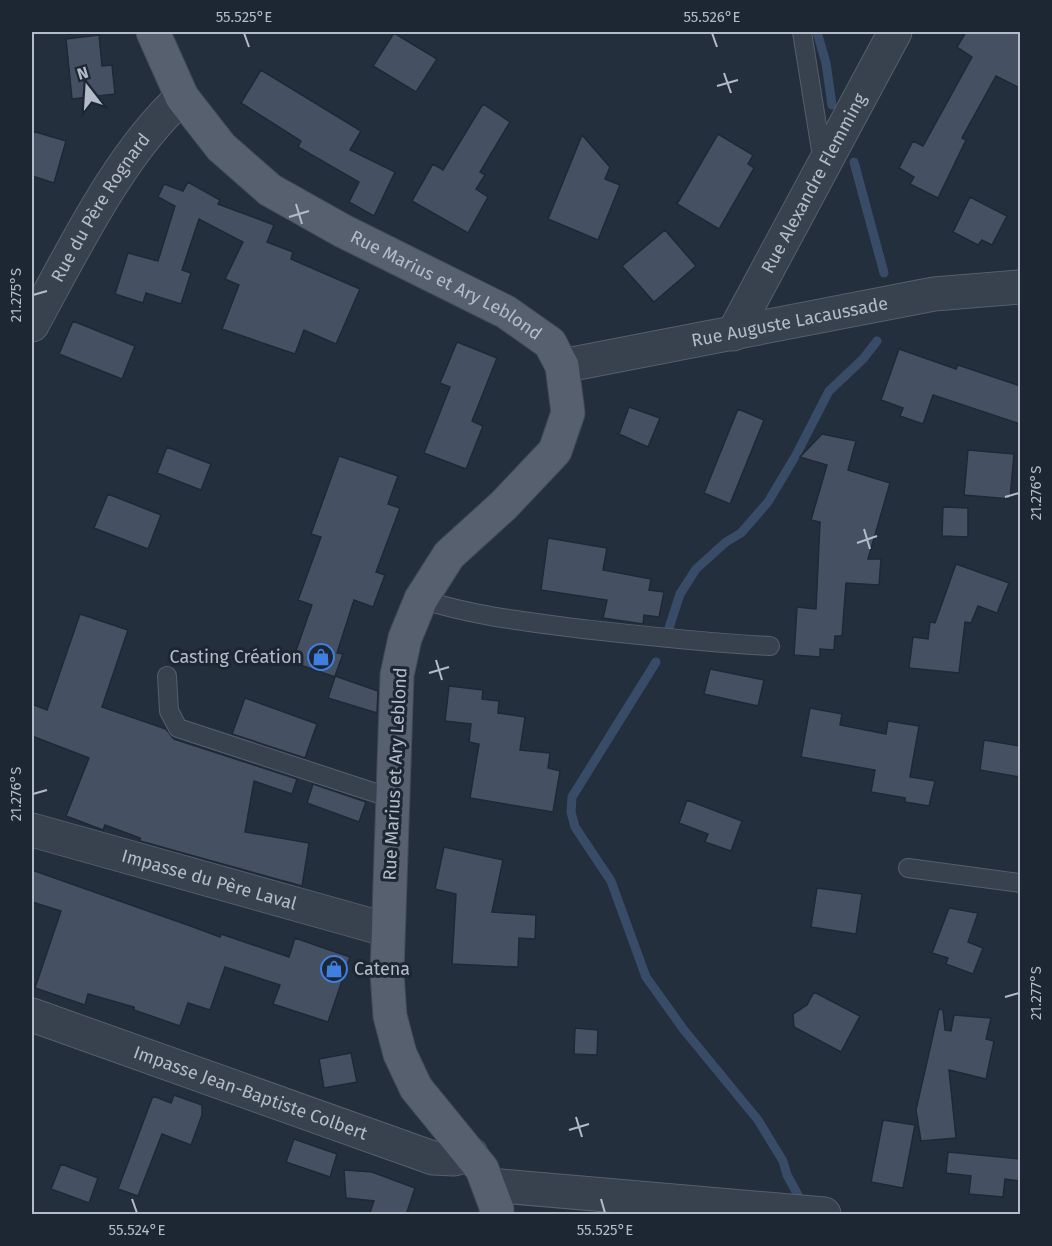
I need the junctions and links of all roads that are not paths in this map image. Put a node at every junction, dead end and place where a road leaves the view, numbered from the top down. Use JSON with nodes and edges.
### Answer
{"nodes":[{"id":1,"x":153,"y":32,"type":"edge"},
{"id":2,"x":802,"y":32,"type":"edge"},
{"id":3,"x":895,"y":32,"type":"edge"},
{"id":4,"x":182,"y":97,"type":"junction"},
{"id":5,"x":823,"y":165,"type":"junction"},
{"id":6,"x":1020,"y":287,"type":"edge"},
{"id":7,"x":32,"y":325,"type":"edge"},
{"id":8,"x":733,"y":334,"type":"junction"},
{"id":9,"x":562,"y":366,"type":"junction"},
{"id":10,"x":420,"y":599,"type":"junction"},
{"id":11,"x":771,"y":646,"type":"dead end"},
{"id":12,"x":167,"y":676,"type":"dead end"},
{"id":13,"x":391,"y":798,"type":"junction"},
{"id":14,"x":32,"y":830,"type":"edge"},
{"id":15,"x":908,"y":868,"type":"dead end"},
{"id":16,"x":1020,"y":883,"type":"edge"},
{"id":17,"x":388,"y":930,"type":"junction"},
{"id":18,"x":32,"y":1015,"type":"edge"},
{"id":19,"x":471,"y":1154,"type":"junction"},
{"id":20,"x":493,"y":1200,"type":"edge"},
{"id":21,"x":824,"y":1215,"type":"edge"}],
"edges":[{"from":1,"to":4,"type":"main road","name":"Rue Marius et Ary Leblond"},
{"from":2,"to":5,"type":"lane"},
{"from":3,"to":5,"type":"street","name":"Rue Alexandre Flemming"},
{"from":4,"to":7,"type":"street","name":"Rue du Père Rognard"},
{"from":4,"to":9,"type":"main road","name":"Rue Marius et Ary Leblond"},
{"from":5,"to":8,"type":"street","name":"Rue Alexandre Flemming"},
{"from":6,"to":8,"type":"street","name":"Rue Auguste Lacaussade"},
{"from":8,"to":9,"type":"street","name":"Rue Auguste Lacaussade"},
{"from":9,"to":10,"type":"main road","name":"Rue Marius et Ary Leblond"},
{"from":10,"to":11,"type":"lane"},
{"from":10,"to":13,"type":"main road","name":"Rue Marius et Ary Leblond"},
{"from":12,"to":13,"type":"lane"},
{"from":13,"to":17,"type":"main road","name":"Rue Marius et Ary Leblond"},
{"from":14,"to":17,"type":"street","name":"Impasse du Père Laval"},
{"from":15,"to":16,"type":"lane"},
{"from":17,"to":19,"type":"main road","name":"Rue Marius et Ary Leblond"},
{"from":18,"to":19,"type":"street","name":"Impasse Jean-Baptiste Colbert"},
{"from":19,"to":20,"type":"main road","name":"Rue Marius et Ary Leblond"},
{"from":20,"to":21,"type":"street"}]}
